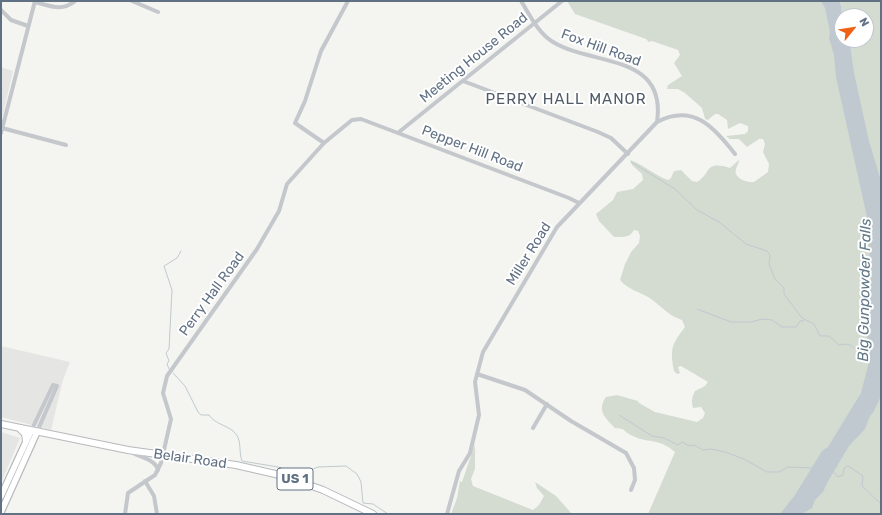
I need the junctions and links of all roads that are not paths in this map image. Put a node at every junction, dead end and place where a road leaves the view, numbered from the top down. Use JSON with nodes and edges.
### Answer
{"nodes":[{"id":1,"x":35,"y":1,"type":"edge"},
{"id":2,"x":75,"y":1,"type":"edge"},
{"id":3,"x":132,"y":1,"type":"edge"},
{"id":4,"x":348,"y":1,"type":"edge"},
{"id":5,"x":520,"y":1,"type":"edge"},
{"id":6,"x":562,"y":1,"type":"edge"},
{"id":7,"x":1,"y":10,"type":"edge"},
{"id":8,"x":158,"y":12,"type":"dead end"},
{"id":9,"x":535,"y":23,"type":"junction"},
{"id":10,"x":28,"y":26,"type":"junction"},
{"id":11,"x":463,"y":81,"type":"junction"},
{"id":12,"x":356,"y":118,"type":"joint"},
{"id":13,"x":657,"y":122,"type":"junction"},
{"id":14,"x":2,"y":130,"type":"edge"},
{"id":15,"x":399,"y":132,"type":"junction"},
{"id":16,"x":324,"y":143,"type":"junction"},
{"id":17,"x":66,"y":145,"type":"dead end"},
{"id":18,"x":628,"y":154,"type":"junction"},
{"id":19,"x":735,"y":154,"type":"dead end"},
{"id":20,"x":580,"y":203,"type":"junction"},
{"id":21,"x":477,"y":374,"type":"junction"},
{"id":22,"x":547,"y":404,"type":"junction"},
{"id":23,"x":1,"y":424,"type":"edge"},
{"id":24,"x":17,"y":427,"type":"junction"},
{"id":25,"x":533,"y":428,"type":"dead end"},
{"id":26,"x":34,"y":431,"type":"junction"},
{"id":27,"x":26,"y":441,"type":"junction"},
{"id":28,"x":128,"y":450,"type":"junction"},
{"id":29,"x":162,"y":455,"type":"junction"},
{"id":30,"x":158,"y":470,"type":"junction"},
{"id":31,"x":145,"y":482,"type":"junction"},
{"id":32,"x":631,"y":490,"type":"dead end"},
{"id":33,"x":1,"y":496,"type":"edge"},
{"id":34,"x":1,"y":512,"type":"edge"},
{"id":35,"x":125,"y":514,"type":"edge"},
{"id":36,"x":157,"y":514,"type":"edge"},
{"id":37,"x":374,"y":514,"type":"edge"},
{"id":38,"x":447,"y":514,"type":"edge"}],
"edges":[{"from":1,"to":2,"type":"street"},
{"from":1,"to":10,"type":"street"},
{"from":3,"to":8,"type":"street"},
{"from":4,"to":16,"type":"street"},
{"from":5,"to":9,"type":"street","name":"Fox Hill Road"},
{"from":6,"to":9,"type":"street","name":"Meeting House Road"},
{"from":7,"to":10,"type":"street"},
{"from":9,"to":11,"type":"street","name":"Meeting House Road"},
{"from":9,"to":13,"type":"street","name":"Fox Hill Road"},
{"from":10,"to":14,"type":"street"},
{"from":11,"to":15,"type":"street","name":"Meeting House Road"},
{"from":11,"to":18,"type":"street"},
{"from":12,"to":15,"type":"street","name":"Pepper Hill Road"},
{"from":12,"to":16,"type":"street","name":"Perry Hall Road"},
{"from":13,"to":18,"type":"street","name":"Miller Road"},
{"from":13,"to":19,"type":"street","name":"Miller Road"},
{"from":14,"to":17,"type":"street"},
{"from":15,"to":20,"type":"street","name":"Pepper Hill Road"},
{"from":16,"to":29,"type":"street","name":"Perry Hall Road"},
{"from":18,"to":20,"type":"street","name":"Miller Road"},
{"from":20,"to":21,"type":"street","name":"Miller Road"},
{"from":21,"to":22,"type":"street"},
{"from":21,"to":38,"type":"street","name":"Miller Road"},
{"from":22,"to":25,"type":"street"},
{"from":22,"to":32,"type":"street"},
{"from":23,"to":24,"type":"highway","name":"Belair Road","number":"US 1"},
{"from":24,"to":26,"type":"highway","name":"Belair Road","number":"US 1"},
{"from":24,"to":27,"type":"highway"},
{"from":26,"to":26,"type":"street"},
{"from":26,"to":27,"type":"main road"},
{"from":26,"to":28,"type":"highway","name":"Belair Road","number":"US 1"},
{"from":26,"to":34,"type":"main road"},
{"from":27,"to":33,"type":"main road"},
{"from":28,"to":29,"type":"highway","name":"Belair Road","number":"US 1"},
{"from":28,"to":30,"type":"street"},
{"from":29,"to":30,"type":"street","name":"Perry Hall Road"},
{"from":29,"to":37,"type":"highway","name":"Belair Road","number":"US 1"},
{"from":30,"to":31,"type":"street"},
{"from":31,"to":35,"type":"street"},
{"from":31,"to":36,"type":"street"}]}
